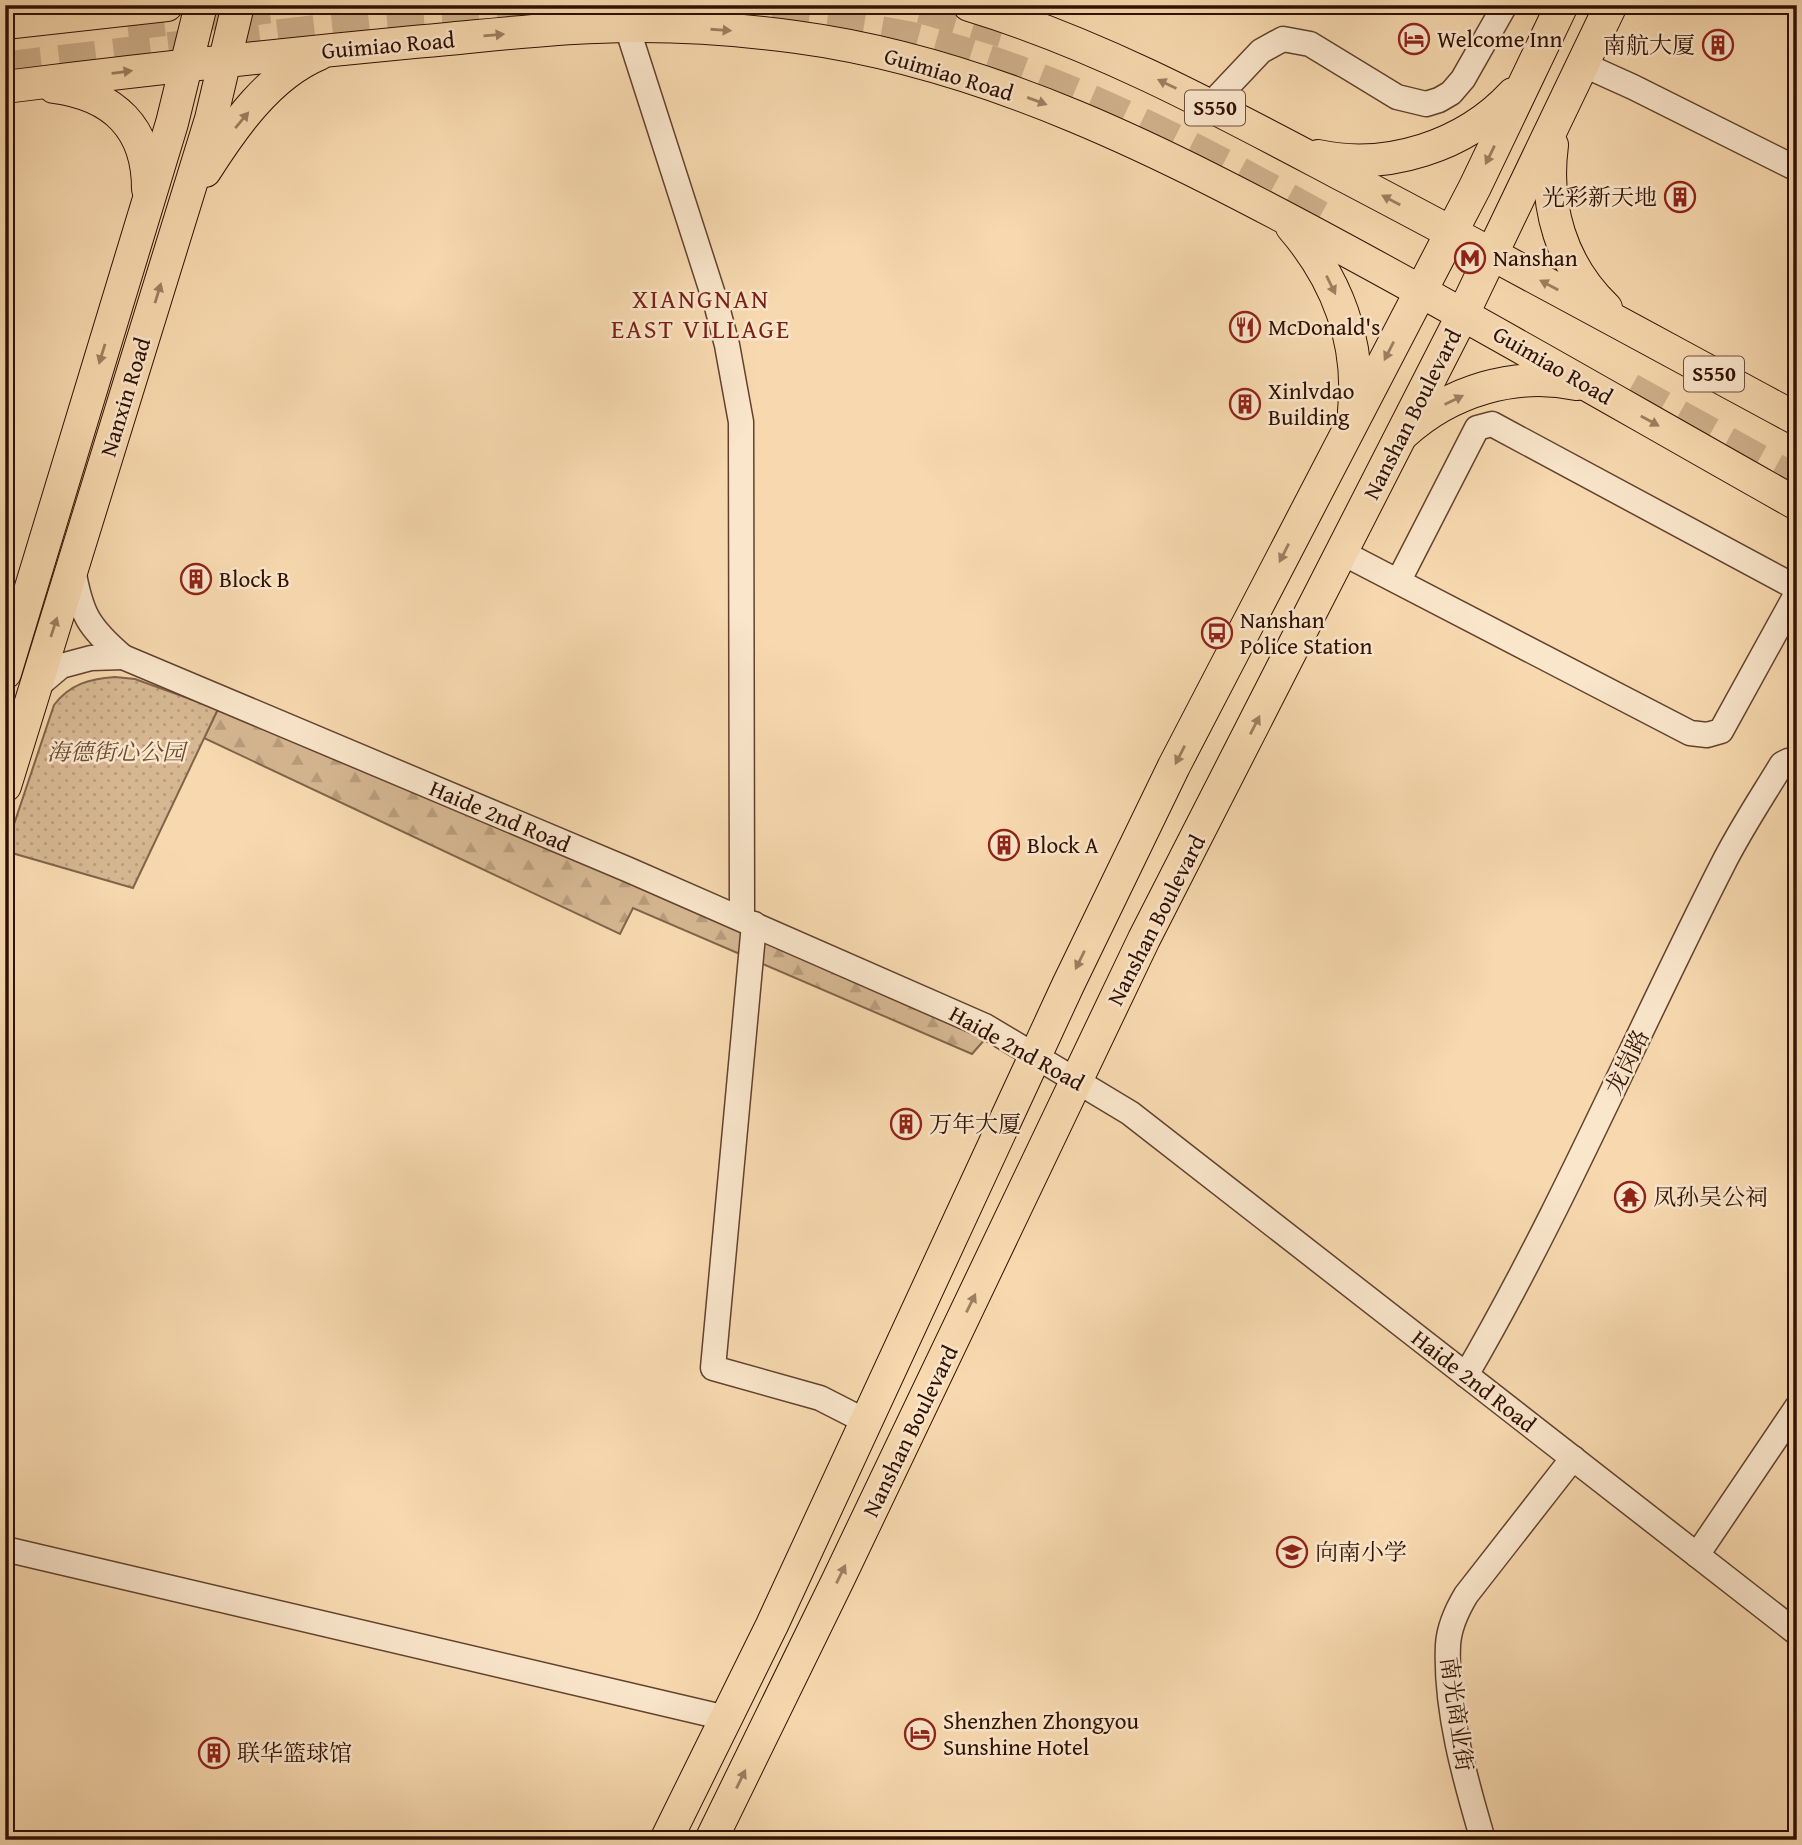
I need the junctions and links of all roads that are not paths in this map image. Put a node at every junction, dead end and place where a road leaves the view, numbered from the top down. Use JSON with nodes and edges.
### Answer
{"nodes":[{"id":1,"x":167,"y":5,"type":"edge"},
{"id":2,"x":201,"y":5,"type":"edge"},
{"id":3,"x":238,"y":5,"type":"edge"},
{"id":4,"x":969,"y":5,"type":"edge"},
{"id":5,"x":1504,"y":5,"type":"edge"},
{"id":6,"x":1562,"y":5,"type":"edge"},
{"id":7,"x":1611,"y":5,"type":"edge"},
{"id":8,"x":100,"y":10,"type":"edge"},
{"id":9,"x":5,"y":23,"type":"edge"},
{"id":10,"x":627,"y":27,"type":"junction"},
{"id":11,"x":331,"y":50,"type":"junction"},
{"id":12,"x":225,"y":60,"type":"junction"},
{"id":13,"x":186,"y":64,"type":"junction"},
{"id":14,"x":1583,"y":64,"type":"junction"},
{"id":15,"x":1526,"y":80,"type":"junction"},
{"id":16,"x":13,"y":86,"type":"edge"},
{"id":17,"x":1566,"y":99,"type":"junction"},
{"id":18,"x":1210,"y":105,"type":"junction"},
{"id":19,"x":1300,"y":152,"type":"junction"},
{"id":20,"x":1797,"y":169,"type":"edge"},
{"id":21,"x":145,"y":210,"type":"junction"},
{"id":22,"x":1275,"y":212,"type":"junction"},
{"id":23,"x":181,"y":219,"type":"junction"},
{"id":24,"x":1451,"y":232,"type":"junction"},
{"id":25,"x":1492,"y":255,"type":"junction"},
{"id":26,"x":1421,"y":291,"type":"junction"},
{"id":27,"x":1463,"y":314,"type":"junction"},
{"id":28,"x":1631,"y":329,"type":"junction"},
{"id":29,"x":1589,"y":387,"type":"junction"},
{"id":30,"x":1797,"y":419,"type":"edge"},
{"id":31,"x":1353,"y":422,"type":"junction"},
{"id":32,"x":1398,"y":439,"type":"junction"},
{"id":33,"x":1797,"y":503,"type":"edge"},
{"id":34,"x":1341,"y":552,"type":"junction"},
{"id":35,"x":72,"y":566,"type":"junction"},
{"id":36,"x":1399,"y":580,"type":"junction"},
{"id":37,"x":1797,"y":591,"type":"edge"},
{"id":38,"x":124,"y":657,"type":"junction"},
{"id":39,"x":5,"y":673,"type":"edge"},
{"id":40,"x":35,"y":688,"type":"junction"},
{"id":41,"x":1797,"y":762,"type":"edge"},
{"id":42,"x":5,"y":786,"type":"edge"},
{"id":43,"x":748,"y":921,"type":"junction"},
{"id":44,"x":1035,"y":1056,"type":"junction"},
{"id":45,"x":1077,"y":1081,"type":"junction"},
{"id":46,"x":1466,"y":1375,"type":"junction"},
{"id":47,"x":1797,"y":1407,"type":"edge"},
{"id":48,"x":867,"y":1422,"type":"junction"},
{"id":49,"x":1573,"y":1458,"type":"junction"},
{"id":50,"x":5,"y":1549,"type":"edge"},
{"id":51,"x":1697,"y":1555,"type":"junction"},
{"id":52,"x":1797,"y":1633,"type":"edge"},
{"id":53,"x":726,"y":1718,"type":"junction"},
{"id":54,"x":666,"y":1840,"type":"edge"},
{"id":55,"x":711,"y":1840,"type":"edge"},
{"id":56,"x":1483,"y":1840,"type":"edge"}],
"edges":[{"from":1,"to":8,"type":"main road"},
{"from":2,"to":13,"type":"main road","name":"Nanxin Road"},
{"from":3,"to":12,"type":"main road","name":"Nanxin Road"},
{"from":18,"to":4,"type":"main road","number":"S550","one_way":true},
{"from":5,"to":18,"type":"street"},
{"from":6,"to":15,"type":"main road","name":"Nanshan Boulevard"},
{"from":7,"to":14,"type":"main road","name":"Nanshan Boulevard"},
{"from":8,"to":9,"type":"main road"},
{"from":11,"to":10,"type":"main road","name":"Guimiao Road","one_way":true},
{"from":10,"to":22,"type":"main road","name":"Guimiao Road","one_way":true},
{"from":10,"to":43,"type":"street"},
{"from":11,"to":12,"type":"main road","name":"Guimiao Road"},
{"from":23,"to":11,"type":"main road","one_way":true},
{"from":12,"to":13,"type":"main road","name":"Guimiao Road"},
{"from":12,"to":23,"type":"main road","name":"Nanxin Road"},
{"from":16,"to":13,"type":"main road","name":"Guimiao Road","one_way":true},
{"from":13,"to":21,"type":"main road","name":"Nanxin Road"},
{"from":14,"to":17,"type":"main road","name":"Nanshan Boulevard"},
{"from":14,"to":20,"type":"street"},
{"from":15,"to":19,"type":"main road"},
{"from":15,"to":24,"type":"main road","name":"Nanshan Boulevard","one_way":true},
{"from":16,"to":21,"type":"main road"},
{"from":17,"to":25,"type":"main road","name":"Nanshan Boulevard"},
{"from":17,"to":28,"type":"main road"},
{"from":18,"to":19,"type":"main road","number":"S550"},
{"from":24,"to":19,"type":"main road","number":"S550","one_way":true},
{"from":21,"to":39,"type":"main road","name":"Nanxin Road","one_way":true},
{"from":22,"to":26,"type":"main road","name":"Guimiao Road"},
{"from":22,"to":31,"type":"main road","one_way":true},
{"from":35,"to":23,"type":"main road","name":"Nanxin Road","one_way":true},
{"from":24,"to":25,"type":"main road","number":"S550"},
{"from":24,"to":26,"type":"main road","name":"Nanshan Boulevard"},
{"from":25,"to":27,"type":"main road","name":"Nanshan Boulevard"},
{"from":28,"to":25,"type":"main road","number":"S550","one_way":true},
{"from":26,"to":27,"type":"main road","name":"Guimiao Road"},
{"from":26,"to":31,"type":"main road","name":"Nanshan Boulevard","one_way":true},
{"from":27,"to":29,"type":"main road","name":"Guimiao Road"},
{"from":27,"to":32,"type":"main road","name":"Nanshan Boulevard"},
{"from":28,"to":30,"type":"main road","number":"S550"},
{"from":32,"to":29,"type":"main road","one_way":true},
{"from":29,"to":33,"type":"main road","name":"Guimiao Road","one_way":true},
{"from":31,"to":44,"type":"main road","name":"Nanshan Boulevard","one_way":true},
{"from":32,"to":34,"type":"main road","name":"Nanshan Boulevard"},
{"from":34,"to":36,"type":"street"},
{"from":45,"to":34,"type":"main road","name":"Nanshan Boulevard","one_way":true},
{"from":35,"to":38,"type":"street","name":"Haide 2nd Road"},
{"from":40,"to":35,"type":"main road","name":"Nanxin Road","one_way":true},
{"from":36,"to":37,"type":"street"},
{"from":36,"to":37,"type":"street"},
{"from":38,"to":40,"type":"street","name":"Haide 2nd Road"},
{"from":38,"to":43,"type":"street","name":"Haide 2nd Road"},
{"from":40,"to":42,"type":"main road","name":"Nanxin Road"},
{"from":41,"to":46,"type":"street","name":"龙岗路"},
{"from":43,"to":44,"type":"street","name":"Haide 2nd Road"},
{"from":43,"to":48,"type":"street"},
{"from":44,"to":45,"type":"street","name":"Haide 2nd Road"},
{"from":44,"to":48,"type":"main road","name":"Nanshan Boulevard"},
{"from":45,"to":46,"type":"street","name":"Haide 2nd Road"},
{"from":55,"to":45,"type":"main road","name":"Nanshan Boulevard","one_way":true},
{"from":46,"to":49,"type":"street","name":"Haide 2nd Road"},
{"from":47,"to":51,"type":"street"},
{"from":48,"to":53,"type":"main road","name":"Nanshan Boulevard"},
{"from":49,"to":51,"type":"street","name":"Haide 2nd Road"},
{"from":49,"to":56,"type":"street","name":"南光商业街"},
{"from":50,"to":53,"type":"street"},
{"from":51,"to":52,"type":"street","name":"Haide 2nd Road"},
{"from":53,"to":54,"type":"main road","name":"Nanshan Boulevard"}]}
